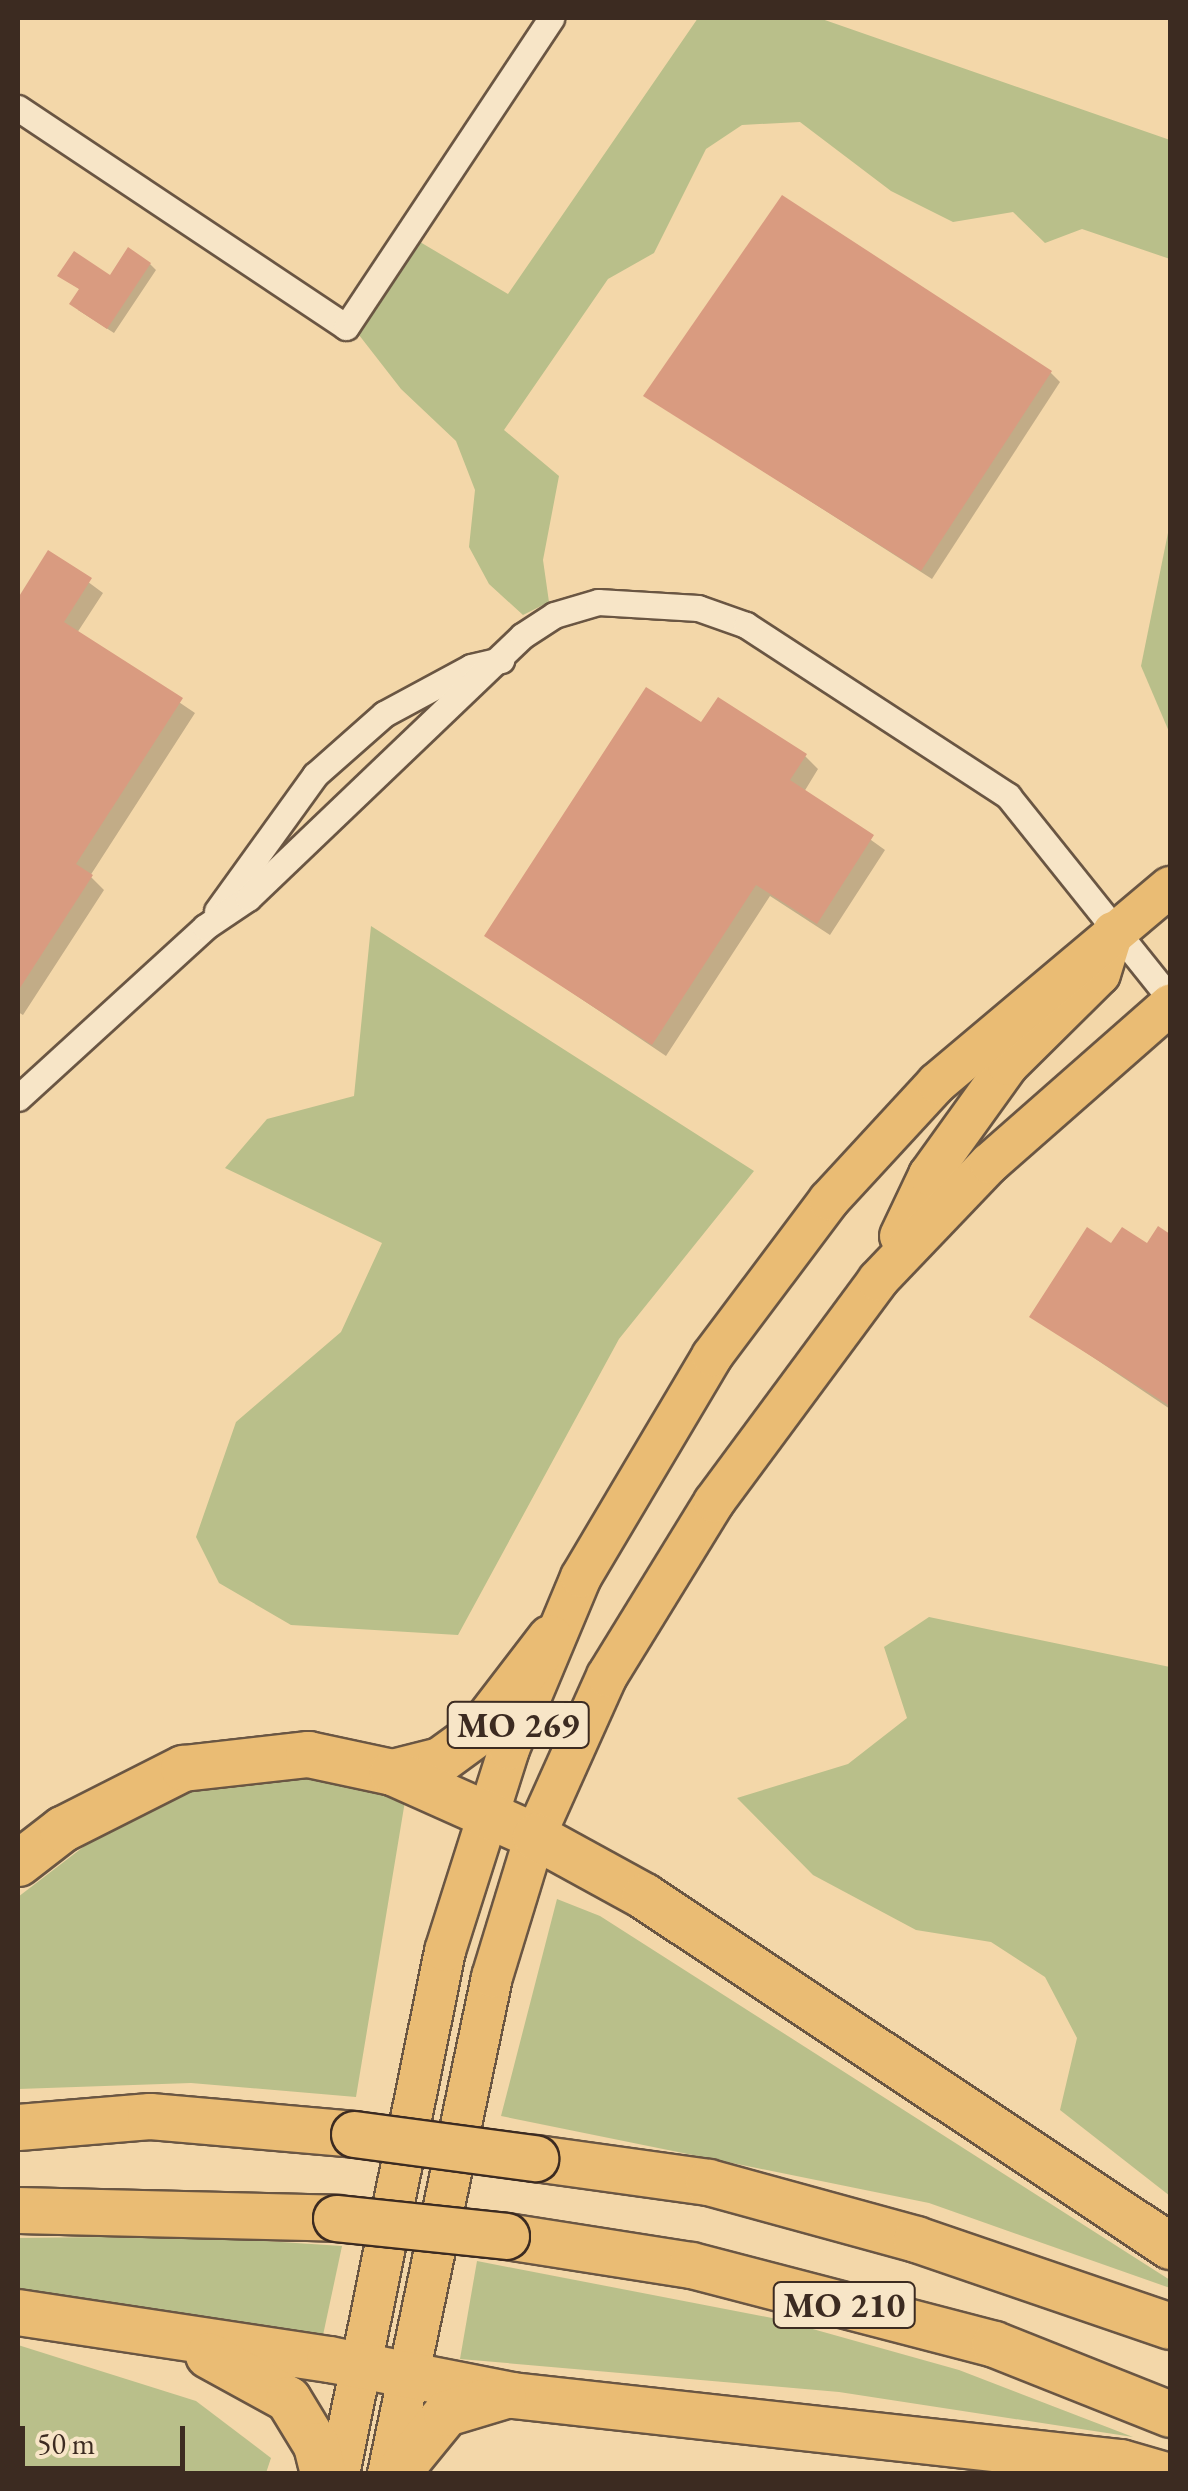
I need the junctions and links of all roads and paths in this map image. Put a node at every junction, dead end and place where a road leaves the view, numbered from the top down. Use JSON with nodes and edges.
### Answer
{"nodes":[{"id":1,"x":550,"y":18,"type":"edge"},
{"id":2,"x":18,"y":108,"type":"edge"},
{"id":3,"x":503,"y":660,"type":"junction"},
{"id":4,"x":1170,"y":887,"type":"edge"},
{"id":5,"x":205,"y":927,"type":"junction"},
{"id":6,"x":1114,"y":928,"type":"junction"},
{"id":7,"x":1170,"y":1001,"type":"edge"},
{"id":8,"x":18,"y":1098,"type":"edge"},
{"id":9,"x":878,"y":1280,"type":"junction"},
{"id":10,"x":550,"y":1638,"type":"junction"},
{"id":11,"x":392,"y":1772,"type":"junction"},
{"id":12,"x":488,"y":1814,"type":"junction"},
{"id":13,"x":534,"y":1836,"type":"junction"},
{"id":14,"x":18,"y":1863,"type":"edge"},
{"id":15,"x":18,"y":2127,"type":"edge"},
{"id":16,"x":18,"y":2210,"type":"edge"},
{"id":17,"x":1170,"y":2246,"type":"edge"},
{"id":18,"x":18,"y":2312,"type":"edge"},
{"id":19,"x":1170,"y":2326,"type":"edge"},
{"id":20,"x":155,"y":2334,"type":"junction"},
{"id":21,"x":360,"y":2364,"type":"junction"},
{"id":22,"x":410,"y":2374,"type":"junction"},
{"id":23,"x":512,"y":2395,"type":"junction"},
{"id":24,"x":1170,"y":2414,"type":"edge"},
{"id":25,"x":323,"y":2474,"type":"edge"},
{"id":26,"x":339,"y":2474,"type":"edge"},
{"id":27,"x":388,"y":2474,"type":"edge"},
{"id":28,"x":396,"y":2474,"type":"edge"},
{"id":29,"x":1162,"y":2474,"type":"edge"}],
"edges":[{"from":1,"to":2,"type":"street"},
{"from":3,"to":5,"type":"street"},
{"from":3,"to":5,"type":"street"},
{"from":3,"to":6,"type":"street"},
{"from":4,"to":6,"type":"main road"},
{"from":5,"to":8,"type":"street"},
{"from":6,"to":7,"type":"street"},
{"from":6,"to":9,"type":"main road"},
{"from":6,"to":10,"type":"main road"},
{"from":7,"to":9,"type":"main road"},
{"from":9,"to":13,"type":"main road"},
{"from":10,"to":11,"type":"highway"},
{"from":10,"to":12,"type":"main road","number":"MO 269"},
{"from":11,"to":12,"type":"highway"},
{"from":11,"to":14,"type":"highway"},
{"from":12,"to":13,"type":"highway"},
{"from":12,"to":21,"type":"main road"},
{"from":13,"to":17,"type":"highway"},
{"from":13,"to":22,"type":"main road"},
{"from":15,"to":19,"type":"highway","number":"MO 210","bridge":true},
{"from":16,"to":24,"type":"highway","number":"MO 210","bridge":true},
{"from":18,"to":20,"type":"highway"},
{"from":20,"to":21,"type":"highway"},
{"from":20,"to":25,"type":"highway"},
{"from":21,"to":22,"type":"highway"},
{"from":21,"to":26,"type":"main road"},
{"from":22,"to":23,"type":"highway"},
{"from":22,"to":27,"type":"main road"},
{"from":23,"to":28,"type":"highway"},
{"from":23,"to":29,"type":"highway"}]}
